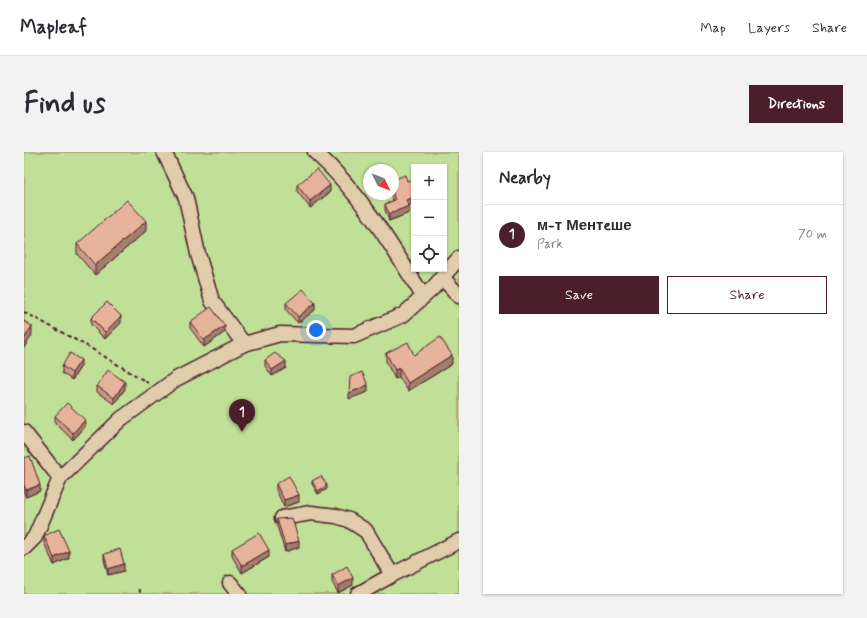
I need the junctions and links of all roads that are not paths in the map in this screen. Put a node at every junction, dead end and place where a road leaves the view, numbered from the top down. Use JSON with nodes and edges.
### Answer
{"nodes":[{"id":1,"x":164,"y":152,"type":"edge"},
{"id":2,"x":315,"y":152,"type":"edge"},
{"id":3,"x":459,"y":258,"type":"edge"},
{"id":4,"x":442,"y":278,"type":"junction"},
{"id":5,"x":423,"y":296,"type":"junction"},
{"id":6,"x":459,"y":296,"type":"edge"},
{"id":7,"x":244,"y":344,"type":"junction"},
{"id":8,"x":24,"y":432,"type":"edge"},
{"id":9,"x":60,"y":478,"type":"junction"},
{"id":10,"x":282,"y":518,"type":"edge"},
{"id":11,"x":459,"y":541,"type":"edge"},
{"id":12,"x":24,"y":548,"type":"edge"},
{"id":13,"x":392,"y":574,"type":"junction"},
{"id":14,"x":358,"y":594,"type":"edge"}],
"edges":[{"from":1,"to":7,"type":"street"},
{"from":2,"to":5,"type":"street"},
{"from":3,"to":4,"type":"street"},
{"from":4,"to":5,"type":"street"},
{"from":4,"to":6,"type":"street"},
{"from":5,"to":7,"type":"street"},
{"from":7,"to":9,"type":"street"},
{"from":8,"to":9,"type":"street"},
{"from":9,"to":12,"type":"street"},
{"from":10,"to":13,"type":"street"},
{"from":11,"to":13,"type":"street"},
{"from":13,"to":14,"type":"street"}]}
